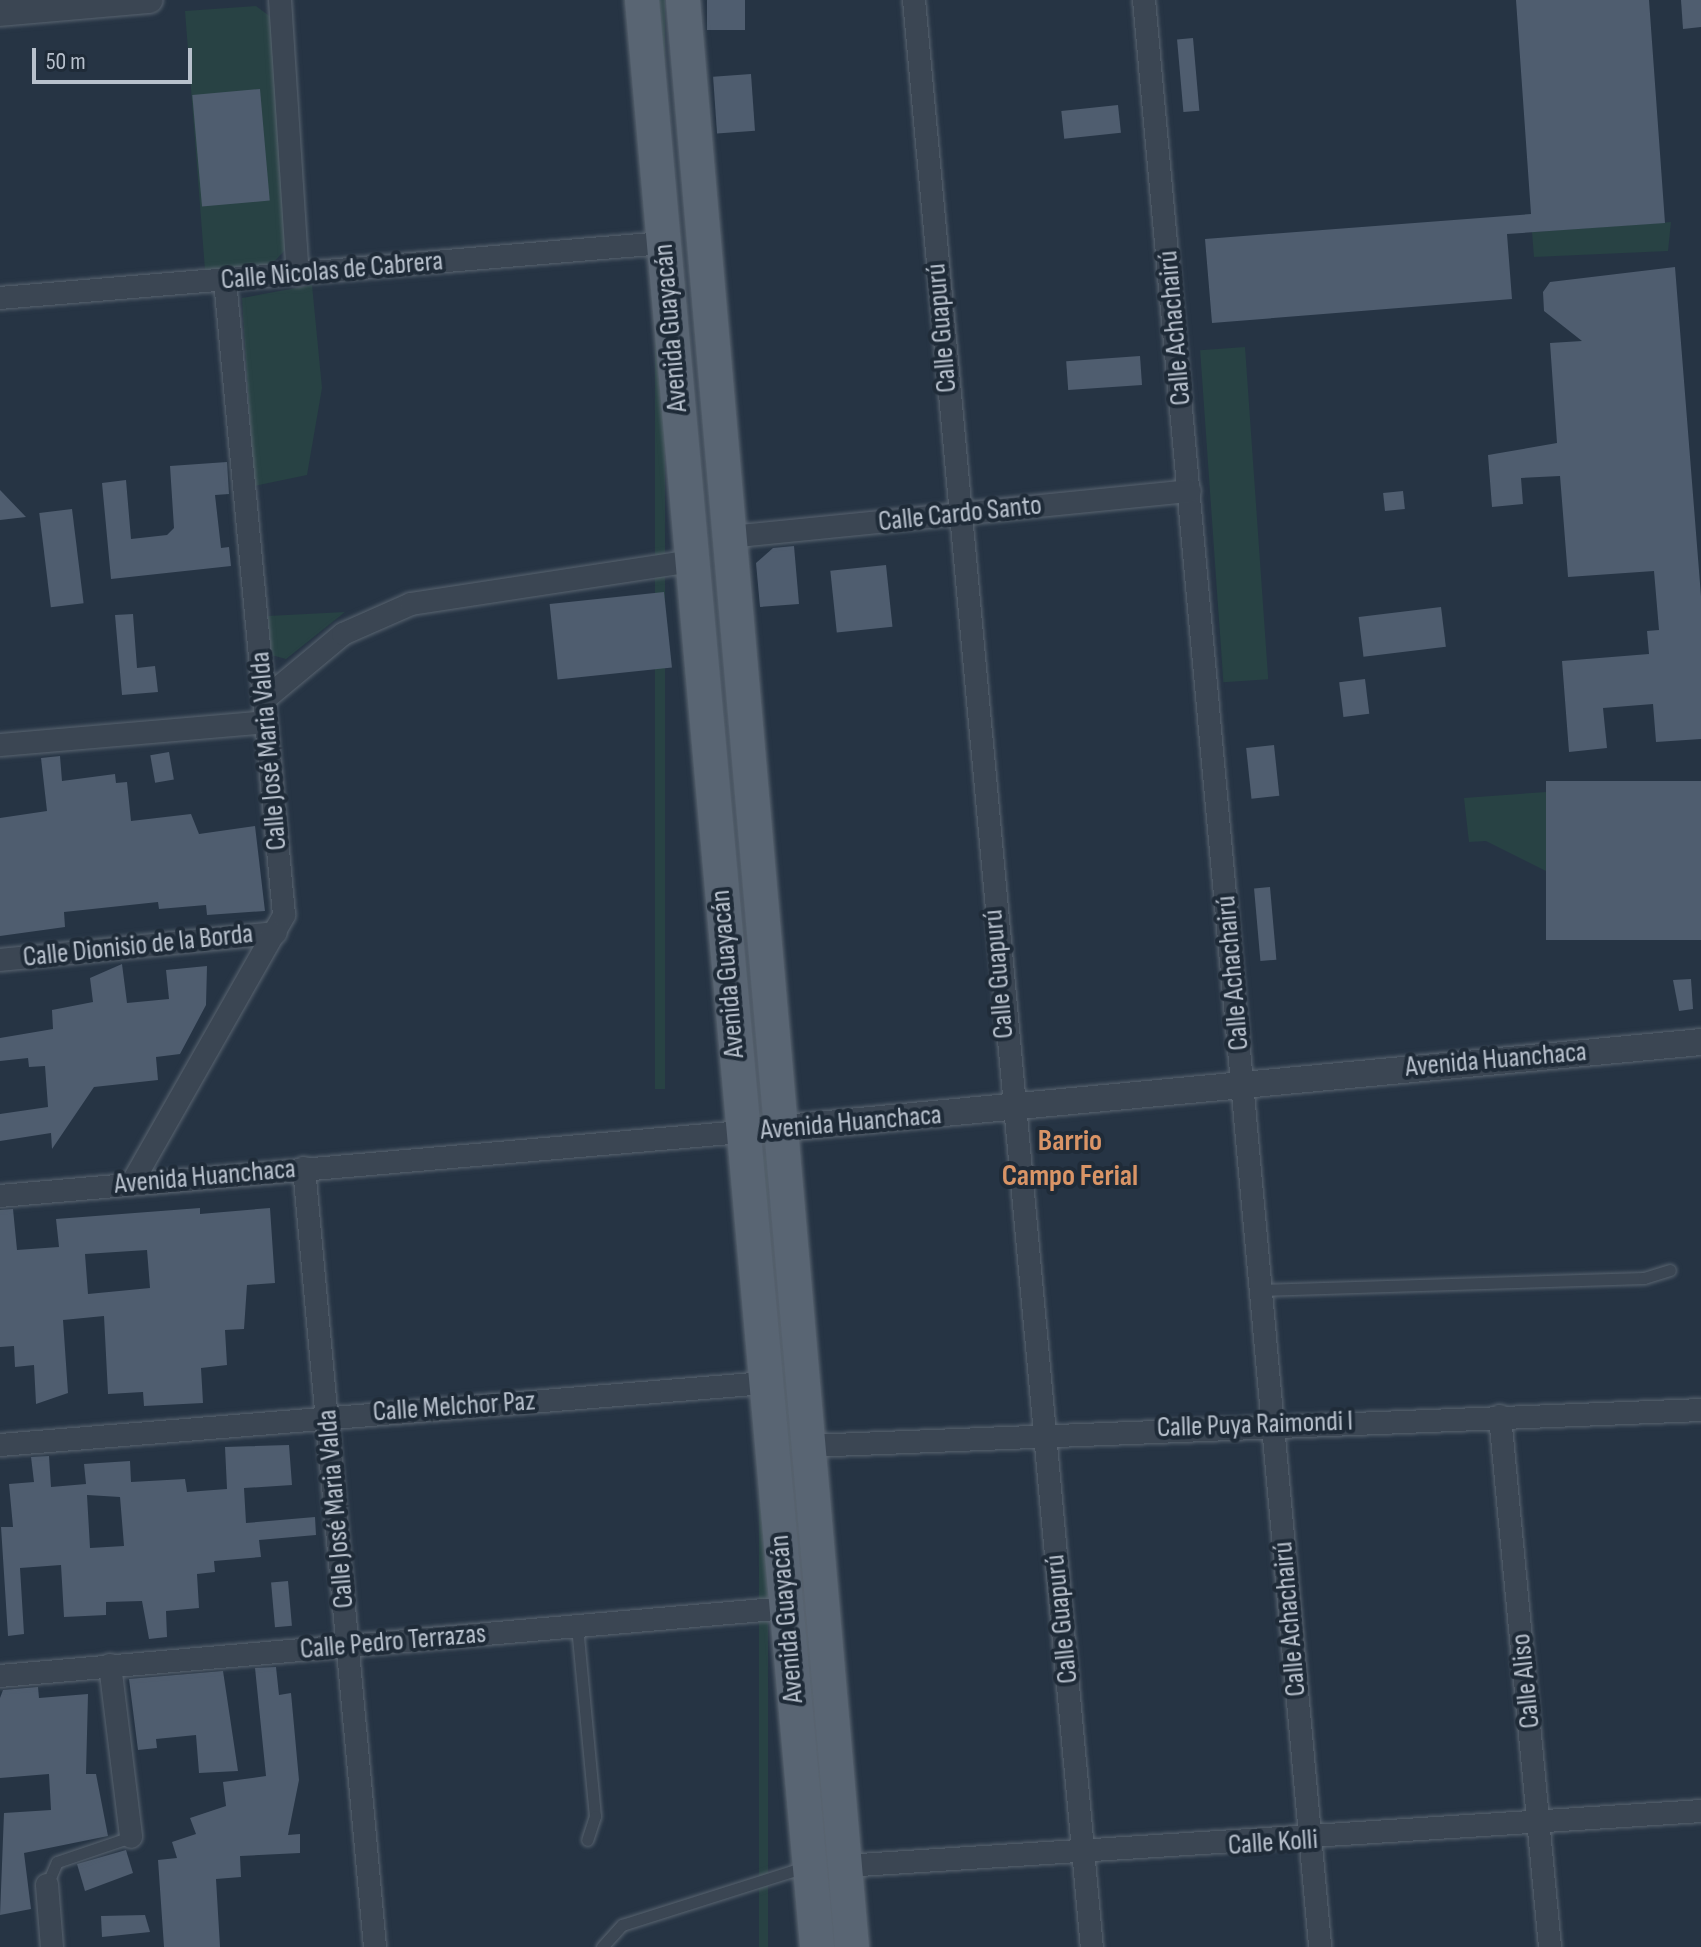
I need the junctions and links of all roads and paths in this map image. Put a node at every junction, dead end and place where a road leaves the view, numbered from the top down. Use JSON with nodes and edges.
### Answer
{"nodes":[{"id":1,"x":149,"y":0,"type":"edge"},
{"id":2,"x":280,"y":0,"type":"edge"},
{"id":3,"x":642,"y":0,"type":"edge"},
{"id":4,"x":683,"y":0,"type":"edge"},
{"id":5,"x":914,"y":0,"type":"edge"},
{"id":6,"x":1144,"y":0,"type":"edge"},
{"id":7,"x":0,"y":13,"type":"edge"},
{"id":8,"x":664,"y":243,"type":"junction"},
{"id":9,"x":298,"y":275,"type":"junction"},
{"id":10,"x":225,"y":280,"type":"junction"},
{"id":11,"x":0,"y":298,"type":"edge"},
{"id":12,"x":1190,"y":491,"type":"junction"},
{"id":13,"x":958,"y":514,"type":"junction"},
{"id":14,"x":729,"y":537,"type":"junction"},
{"id":15,"x":692,"y":561,"type":"junction"},
{"id":16,"x":265,"y":699,"type":"junction"},
{"id":17,"x":266,"y":722,"type":"junction"},
{"id":18,"x":0,"y":745,"type":"edge"},
{"id":19,"x":276,"y":933,"type":"junction"},
{"id":20,"x":0,"y":960,"type":"edge"},
{"id":21,"x":1701,"y":1042,"type":"edge"},
{"id":22,"x":1243,"y":1084,"type":"junction"},
{"id":23,"x":1011,"y":1109,"type":"junction"},
{"id":24,"x":780,"y":1130,"type":"junction"},
{"id":25,"x":742,"y":1132,"type":"junction"},
{"id":26,"x":304,"y":1168,"type":"junction"},
{"id":27,"x":132,"y":1183,"type":"junction"},
{"id":28,"x":0,"y":1196,"type":"edge"},
{"id":29,"x":1670,"y":1270,"type":"dead end"},
{"id":30,"x":1260,"y":1290,"type":"junction"},
{"id":31,"x":765,"y":1383,"type":"junction"},
{"id":32,"x":1701,"y":1410,"type":"edge"},
{"id":33,"x":327,"y":1416,"type":"junction"},
{"id":34,"x":1500,"y":1416,"type":"junction"},
{"id":35,"x":1273,"y":1423,"type":"junction"},
{"id":36,"x":1044,"y":1435,"type":"junction"},
{"id":37,"x":0,"y":1445,"type":"edge"},
{"id":38,"x":809,"y":1446,"type":"junction"},
{"id":39,"x":786,"y":1608,"type":"junction"},
{"id":40,"x":577,"y":1626,"type":"junction"},
{"id":41,"x":349,"y":1646,"type":"junction"},
{"id":42,"x":110,"y":1665,"type":"junction"},
{"id":43,"x":0,"y":1676,"type":"edge"},
{"id":44,"x":1701,"y":1811,"type":"edge"},
{"id":45,"x":1540,"y":1823,"type":"junction"},
{"id":46,"x":131,"y":1837,"type":"joint"},
{"id":47,"x":587,"y":1840,"type":"dead end"},
{"id":48,"x":1310,"y":1841,"type":"junction"},
{"id":49,"x":1085,"y":1854,"type":"junction"},
{"id":50,"x":810,"y":1866,"type":"junction"},
{"id":51,"x":844,"y":1866,"type":"junction"},
{"id":52,"x":47,"y":1885,"type":"joint"},
{"id":53,"x":52,"y":1947,"type":"edge"},
{"id":54,"x":375,"y":1947,"type":"edge"},
{"id":55,"x":602,"y":1947,"type":"edge"},
{"id":56,"x":817,"y":1947,"type":"edge"},
{"id":57,"x":852,"y":1947,"type":"edge"},
{"id":58,"x":1092,"y":1947,"type":"edge"},
{"id":59,"x":1320,"y":1947,"type":"edge"},
{"id":60,"x":1550,"y":1947,"type":"edge"}],
"edges":[{"from":1,"to":7,"type":"street"},
{"from":2,"to":9,"type":"street"},
{"from":3,"to":8,"type":"main road","name":"Avenida Guayacán"},
{"from":4,"to":14,"type":"main road","name":"Avenida Guayacán"},
{"from":5,"to":13,"type":"street","name":"Calle Guapurú"},
{"from":6,"to":12,"type":"street","name":"Calle Achachairú"},
{"from":8,"to":9,"type":"street","name":"Calle Nicolas de Cabrera"},
{"from":8,"to":15,"type":"main road","name":"Avenida Guayacán"},
{"from":9,"to":10,"type":"street","name":"Calle Nicolas de Cabrera"},
{"from":10,"to":11,"type":"street","name":"Calle Nicolas de Cabrera"},
{"from":10,"to":16,"type":"street","name":"Calle José Maria Valda"},
{"from":12,"to":13,"type":"street","name":"Calle Cardo Santo"},
{"from":12,"to":22,"type":"street","name":"Calle Achachairú"},
{"from":13,"to":14,"type":"street","name":"Calle Cardo Santo"},
{"from":13,"to":23,"type":"street","name":"Calle Guapurú"},
{"from":14,"to":24,"type":"main road","name":"Avenida Guayacán"},
{"from":15,"to":16,"type":"street"},
{"from":15,"to":25,"type":"main road","name":"Avenida Guayacán"},
{"from":16,"to":17,"type":"street","name":"Calle José Maria Valda"},
{"from":17,"to":18,"type":"street"},
{"from":17,"to":19,"type":"street","name":"Calle José Maria Valda"},
{"from":19,"to":20,"type":"street","name":"Calle Dionisio de la Borda"},
{"from":19,"to":27,"type":"street","name":"Calle José Maria Valda"},
{"from":21,"to":22,"type":"street","name":"Avenida Huanchaca"},
{"from":22,"to":23,"type":"street","name":"Avenida Huanchaca"},
{"from":22,"to":30,"type":"street","name":"Calle Achachairú"},
{"from":23,"to":24,"type":"street","name":"Avenida Huanchaca"},
{"from":23,"to":36,"type":"street","name":"Calle Guapurú"},
{"from":24,"to":25,"type":"street","name":"Avenida Huanchaca"},
{"from":24,"to":38,"type":"main road","name":"Avenida Guayacán"},
{"from":25,"to":26,"type":"street","name":"Avenida Huanchaca"},
{"from":25,"to":31,"type":"main road","name":"Avenida Guayacán"},
{"from":26,"to":27,"type":"street","name":"Avenida Huanchaca"},
{"from":26,"to":33,"type":"street","name":"Calle José Maria Valda"},
{"from":27,"to":28,"type":"street","name":"Avenida Huanchaca"},
{"from":29,"to":30,"type":"lane"},
{"from":30,"to":35,"type":"street","name":"Calle Achachairú"},
{"from":31,"to":33,"type":"street","name":"Calle Melchor Paz"},
{"from":31,"to":39,"type":"main road","name":"Avenida Guayacán"},
{"from":32,"to":34,"type":"street","name":"Calle Puya Raimondi I"},
{"from":33,"to":37,"type":"street","name":"Calle Melchor Paz"},
{"from":33,"to":41,"type":"street","name":"Calle José Maria Valda"},
{"from":34,"to":35,"type":"street","name":"Calle Puya Raimondi I"},
{"from":34,"to":45,"type":"street","name":"Calle Aliso"},
{"from":35,"to":36,"type":"street","name":"Calle Puya Raimondi I"},
{"from":35,"to":48,"type":"street","name":"Calle Achachairú"},
{"from":36,"to":38,"type":"street","name":"Calle Puya Raimondi I"},
{"from":36,"to":49,"type":"street","name":"Calle Guapurú"},
{"from":38,"to":51,"type":"main road","name":"Avenida Guayacán"},
{"from":39,"to":40,"type":"street","name":"Calle Pedro Terrazas"},
{"from":39,"to":50,"type":"main road","name":"Avenida Guayacán"},
{"from":40,"to":41,"type":"street","name":"Calle Pedro Terrazas"},
{"from":40,"to":47,"type":"lane"},
{"from":41,"to":42,"type":"street","name":"Calle Pedro Terrazas"},
{"from":41,"to":54,"type":"street","name":"Calle José Maria Valda"},
{"from":42,"to":43,"type":"street","name":"Calle Pedro Terrazas"},
{"from":42,"to":46,"type":"street"},
{"from":44,"to":45,"type":"street","name":"Calle Kolli"},
{"from":45,"to":48,"type":"street","name":"Calle Kolli"},
{"from":45,"to":60,"type":"street","name":"Calle Aliso"},
{"from":46,"to":52,"type":"lane"},
{"from":48,"to":49,"type":"street","name":"Calle Kolli"},
{"from":48,"to":59,"type":"street","name":"Calle Achachairú"},
{"from":49,"to":51,"type":"street","name":"Calle Kolli"},
{"from":49,"to":58,"type":"street","name":"Calle Guapurú"},
{"from":50,"to":55,"type":"lane"},
{"from":50,"to":56,"type":"main road","name":"Avenida Guayacán"},
{"from":51,"to":57,"type":"main road","name":"Avenida Guayacán"},
{"from":52,"to":53,"type":"street"}]}
